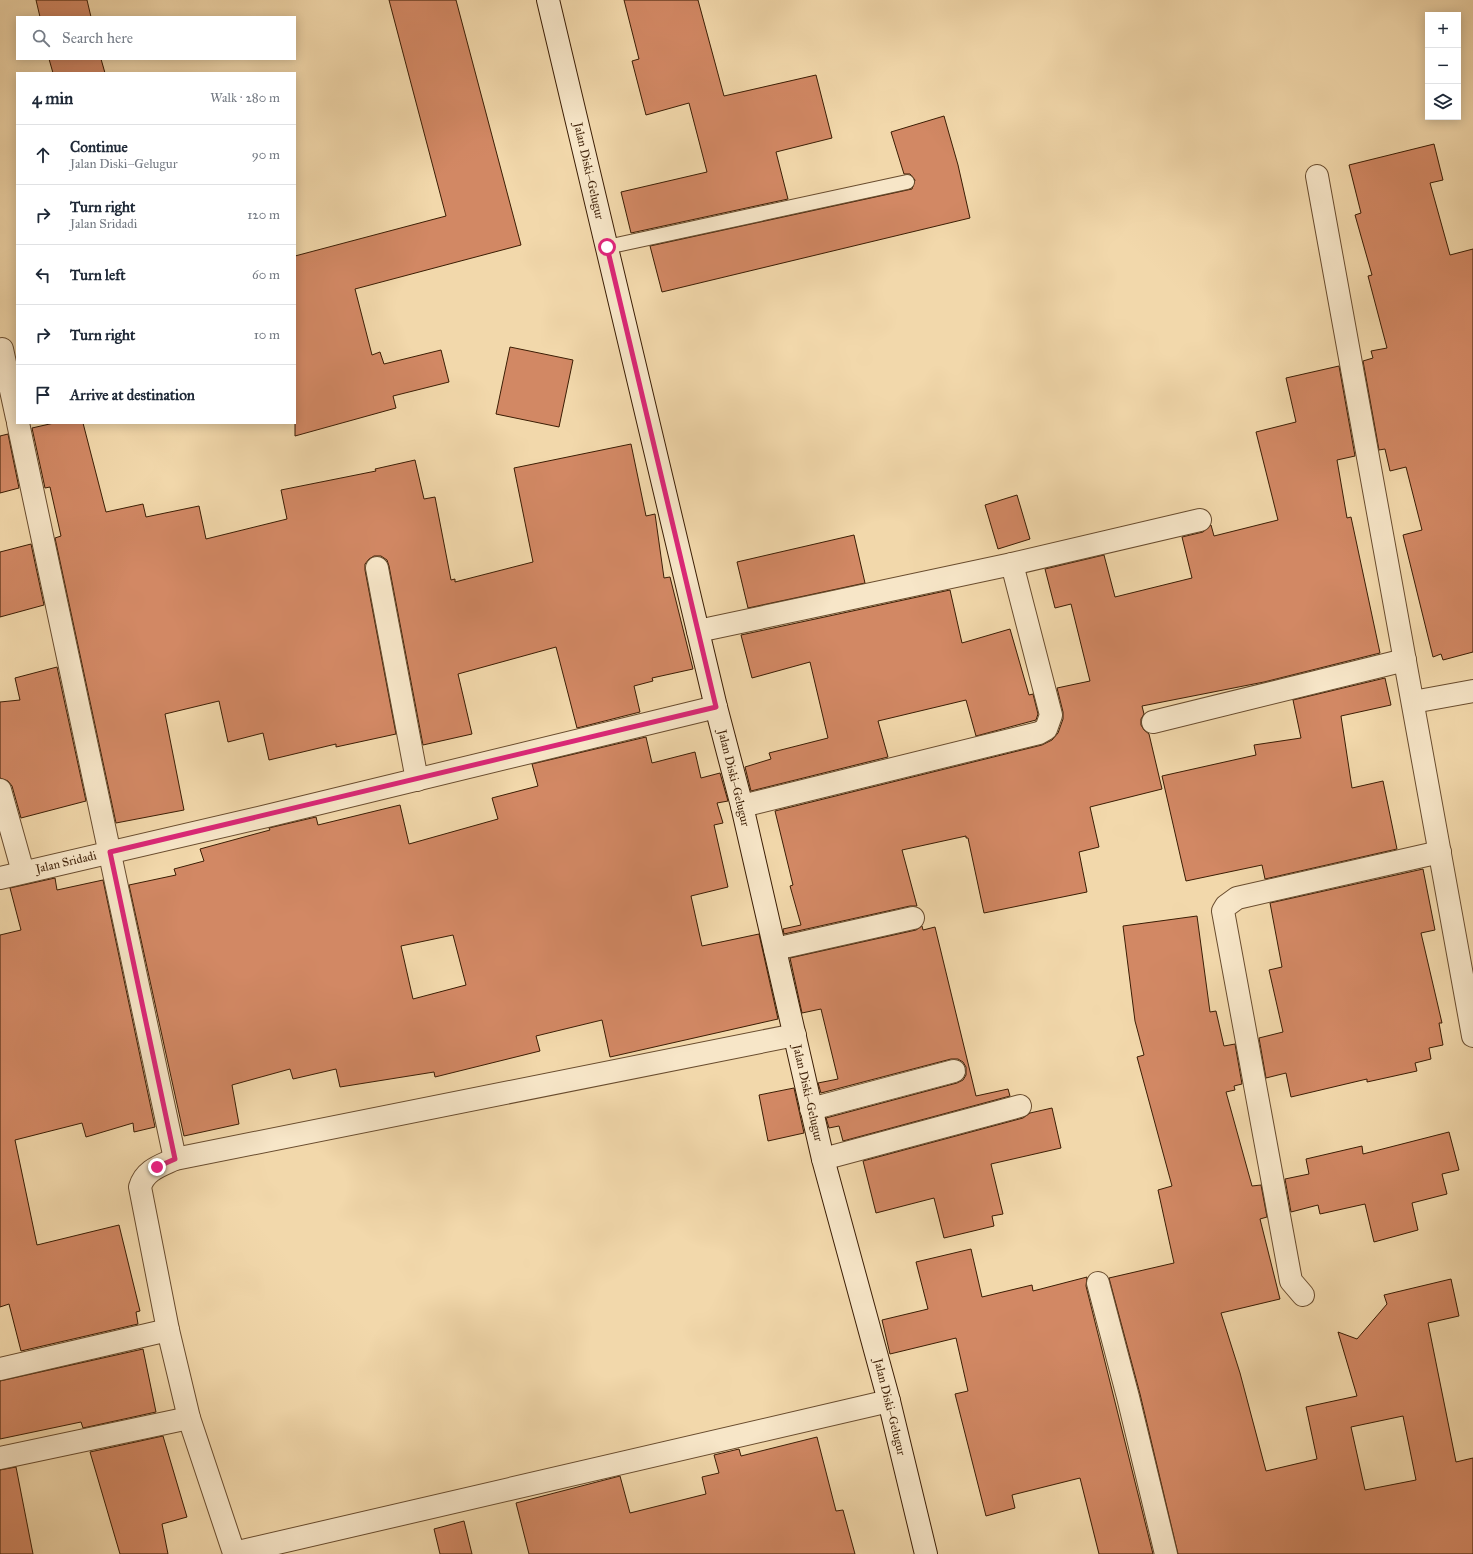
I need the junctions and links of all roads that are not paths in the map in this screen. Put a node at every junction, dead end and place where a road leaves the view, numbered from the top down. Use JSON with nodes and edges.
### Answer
{"nodes":[{"id":1,"x":548,"y":0,"type":"edge"},
{"id":2,"x":1317,"y":176,"type":"dead end"},
{"id":3,"x":907,"y":182,"type":"dead end"},
{"id":4,"x":607,"y":247,"type":"junction"},
{"id":5,"x":2,"y":349,"type":"dead end"},
{"id":6,"x":16,"y":413,"type":"edge"},
{"id":7,"x":18,"y":424,"type":"edge"},
{"id":8,"x":1200,"y":520,"type":"dead end"},
{"id":9,"x":1012,"y":564,"type":"junction"},
{"id":10,"x":377,"y":568,"type":"dead end"},
{"id":11,"x":698,"y":631,"type":"junction"},
{"id":12,"x":1405,"y":660,"type":"junction"},
{"id":13,"x":1473,"y":691,"type":"edge"},
{"id":14,"x":1413,"y":702,"type":"junction"},
{"id":15,"x":716,"y":707,"type":"junction"},
{"id":16,"x":1153,"y":722,"type":"dead end"},
{"id":17,"x":417,"y":780,"type":"junction"},
{"id":18,"x":0,"y":790,"type":"edge"},
{"id":19,"x":742,"y":806,"type":"junction"},
{"id":20,"x":110,"y":852,"type":"junction"},
{"id":21,"x":1440,"y":852,"type":"junction"},
{"id":22,"x":23,"y":872,"type":"junction"},
{"id":23,"x":0,"y":878,"type":"edge"},
{"id":24,"x":913,"y":918,"type":"dead end"},
{"id":25,"x":775,"y":949,"type":"junction"},
{"id":26,"x":795,"y":1035,"type":"junction"},
{"id":27,"x":1473,"y":1036,"type":"edge"},
{"id":28,"x":954,"y":1071,"type":"dead end"},
{"id":29,"x":1020,"y":1106,"type":"dead end"},
{"id":30,"x":811,"y":1109,"type":"junction"},
{"id":31,"x":175,"y":1159,"type":"junction"},
{"id":32,"x":823,"y":1159,"type":"junction"},
{"id":33,"x":1098,"y":1283,"type":"dead end"},
{"id":34,"x":1302,"y":1296,"type":"dead end"},
{"id":35,"x":168,"y":1330,"type":"junction"},
{"id":36,"x":0,"y":1369,"type":"edge"},
{"id":37,"x":889,"y":1401,"type":"junction"},
{"id":38,"x":189,"y":1418,"type":"junction"},
{"id":39,"x":0,"y":1458,"type":"edge"},
{"id":40,"x":232,"y":1554,"type":"edge"},
{"id":41,"x":926,"y":1554,"type":"edge"},
{"id":42,"x":1166,"y":1554,"type":"edge"}],
"edges":[{"from":1,"to":4,"type":"street","name":"Jalan Diski–Gelugur"},
{"from":2,"to":12,"type":"street"},
{"from":3,"to":4,"type":"lane"},
{"from":4,"to":11,"type":"street","name":"Jalan Diski–Gelugur"},
{"from":5,"to":6,"type":"street"},
{"from":7,"to":20,"type":"street"},
{"from":8,"to":9,"type":"street"},
{"from":9,"to":11,"type":"street"},
{"from":9,"to":19,"type":"street"},
{"from":10,"to":17,"type":"street"},
{"from":11,"to":15,"type":"street","name":"Jalan Diski–Gelugur"},
{"from":12,"to":14,"type":"street"},
{"from":12,"to":16,"type":"street"},
{"from":13,"to":14,"type":"street"},
{"from":14,"to":21,"type":"street"},
{"from":15,"to":17,"type":"street","name":"Jalan Sridadi"},
{"from":15,"to":19,"type":"street","name":"Jalan Diski–Gelugur"},
{"from":17,"to":20,"type":"street","name":"Jalan Sridadi"},
{"from":18,"to":22,"type":"street"},
{"from":19,"to":25,"type":"street","name":"Jalan Diski–Gelugur"},
{"from":20,"to":22,"type":"street","name":"Jalan Sridadi"},
{"from":20,"to":31,"type":"street"},
{"from":21,"to":27,"type":"street"},
{"from":21,"to":34,"type":"street"},
{"from":22,"to":23,"type":"street","name":"Jalan Sridadi"},
{"from":24,"to":25,"type":"street"},
{"from":25,"to":26,"type":"street","name":"Jalan Diski–Gelugur"},
{"from":26,"to":30,"type":"street","name":"Jalan Diski–Gelugur"},
{"from":26,"to":31,"type":"street"},
{"from":28,"to":30,"type":"street"},
{"from":29,"to":32,"type":"street"},
{"from":30,"to":32,"type":"street","name":"Jalan Diski–Gelugur"},
{"from":31,"to":35,"type":"street"},
{"from":32,"to":37,"type":"street","name":"Jalan Diski–Gelugur"},
{"from":33,"to":42,"type":"street"},
{"from":35,"to":36,"type":"street"},
{"from":35,"to":38,"type":"street"},
{"from":37,"to":40,"type":"street"},
{"from":37,"to":41,"type":"street","name":"Jalan Diski–Gelugur"},
{"from":38,"to":39,"type":"street"},
{"from":38,"to":40,"type":"street"}]}
